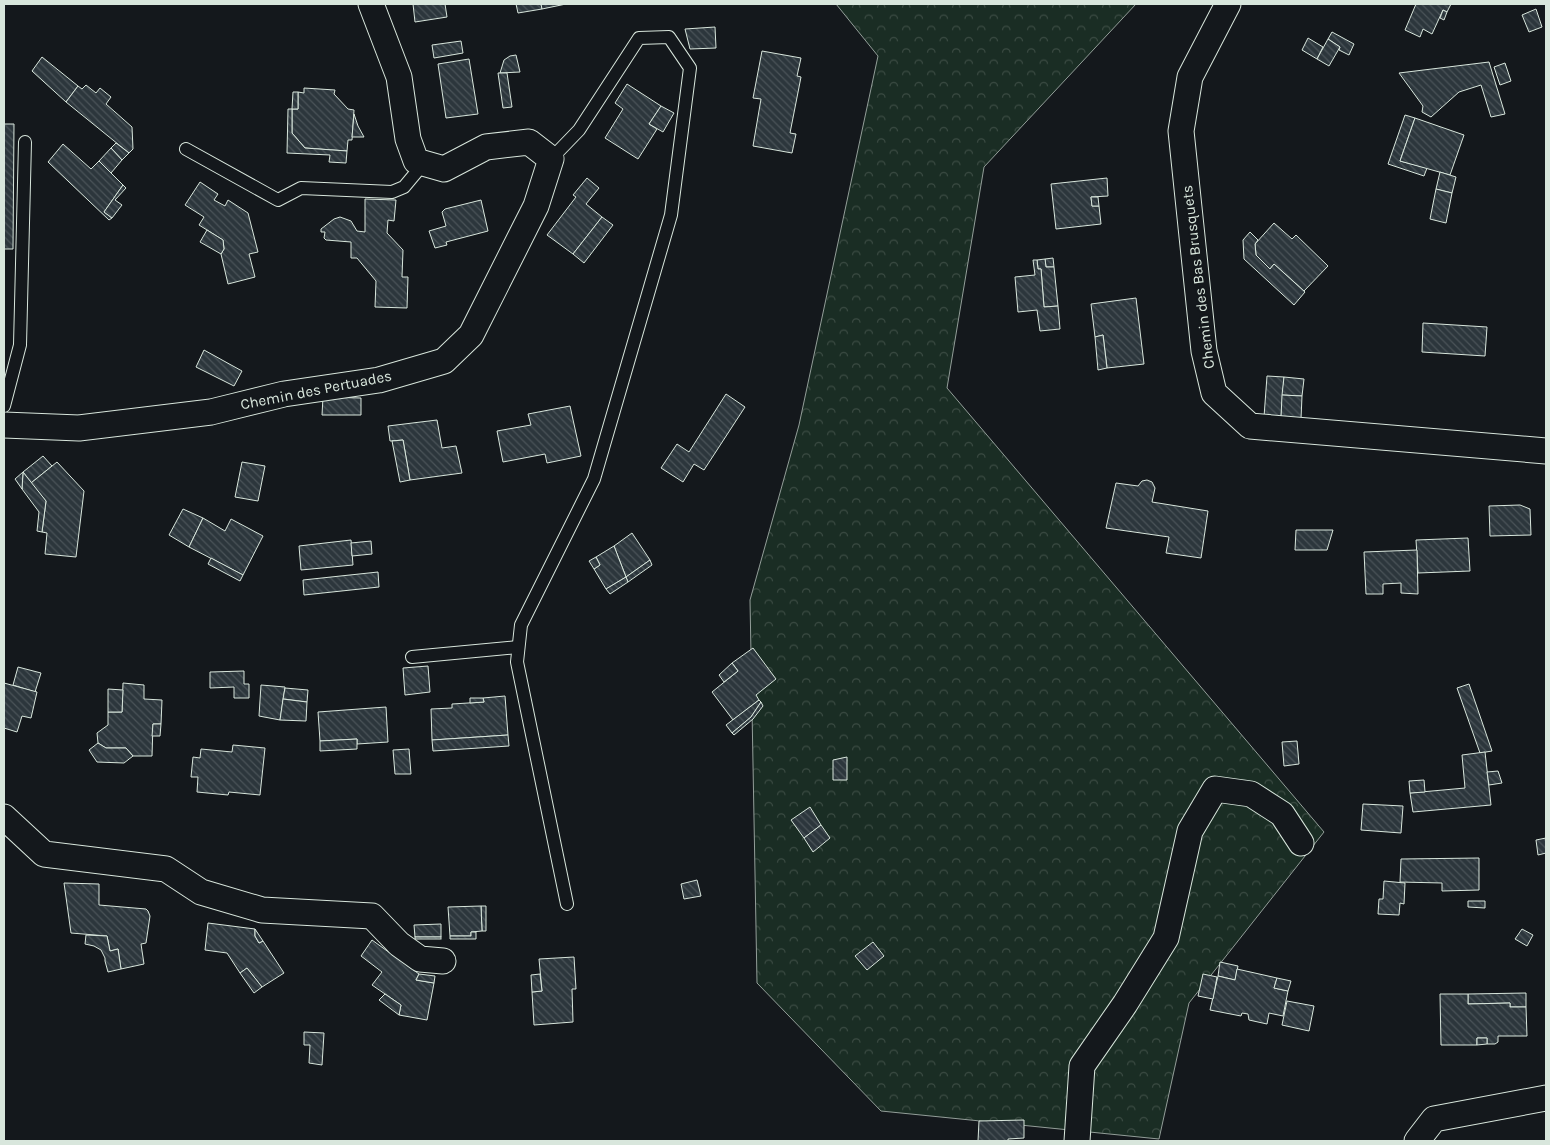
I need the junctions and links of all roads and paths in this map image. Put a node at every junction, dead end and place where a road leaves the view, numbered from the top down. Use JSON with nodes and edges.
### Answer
{"nodes":[{"id":1,"x":371,"y":4,"type":"edge"},
{"id":2,"x":1228,"y":4,"type":"edge"},
{"id":3,"x":25,"y":142,"type":"dead end"},
{"id":4,"x":186,"y":149,"type":"dead end"},
{"id":5,"x":551,"y":159,"type":"junction"},
{"id":6,"x":424,"y":163,"type":"junction"},
{"id":7,"x":4,"y":406,"type":"edge"},
{"id":8,"x":4,"y":425,"type":"edge"},
{"id":9,"x":1546,"y":451,"type":"edge"},
{"id":10,"x":518,"y":647,"type":"junction"},
{"id":11,"x":412,"y":657,"type":"dead end"},
{"id":12,"x":4,"y":817,"type":"edge"},
{"id":13,"x":1301,"y":843,"type":"dead end"},
{"id":14,"x":567,"y":904,"type":"dead end"},
{"id":15,"x":443,"y":961,"type":"dead end"},
{"id":16,"x":1546,"y":1098,"type":"edge"},
{"id":17,"x":1078,"y":1141,"type":"edge"},
{"id":18,"x":1417,"y":1141,"type":"edge"}],
"edges":[{"from":1,"to":6,"type":"street"},
{"from":2,"to":9,"type":"street","name":"Chemin des Bas Brusquets"},
{"from":3,"to":7,"type":"lane"},
{"from":4,"to":6,"type":"lane"},
{"from":5,"to":6,"type":"street"},
{"from":5,"to":8,"type":"street","name":"Chemin des Pertuades"},
{"from":5,"to":10,"type":"lane"},
{"from":10,"to":11,"type":"lane"},
{"from":10,"to":14,"type":"lane"},
{"from":12,"to":15,"type":"street"},
{"from":13,"to":17,"type":"street"},
{"from":16,"to":18,"type":"street"}]}
